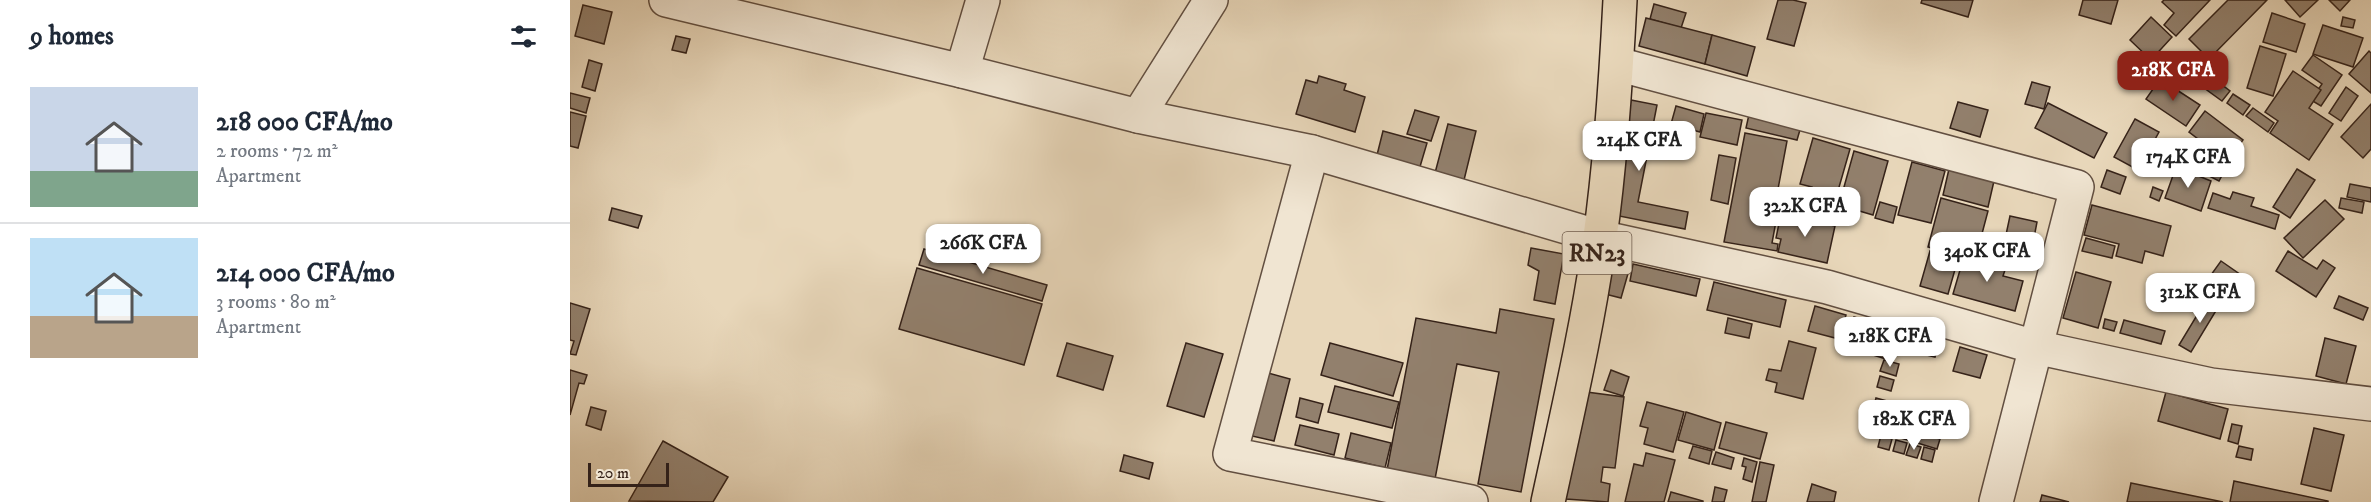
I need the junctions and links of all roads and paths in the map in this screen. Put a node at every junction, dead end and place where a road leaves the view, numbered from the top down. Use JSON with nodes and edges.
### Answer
{"nodes":[{"id":1,"x":666,"y":0,"type":"edge"},
{"id":2,"x":983,"y":0,"type":"edge"},
{"id":3,"x":1211,"y":0,"type":"edge"},
{"id":4,"x":1620,"y":0,"type":"edge"},
{"id":5,"x":1617,"y":64,"type":"junction"},
{"id":6,"x":962,"y":71,"type":"junction"},
{"id":7,"x":1138,"y":116,"type":"junction"},
{"id":8,"x":1312,"y":152,"type":"junction"},
{"id":9,"x":1600,"y":237,"type":"junction"},
{"id":10,"x":2035,"y":347,"type":"junction"},
{"id":11,"x":2371,"y":404,"type":"edge"},
{"id":12,"x":1471,"y":502,"type":"edge"},
{"id":13,"x":1548,"y":502,"type":"edge"},
{"id":14,"x":1996,"y":502,"type":"edge"}],
"edges":[{"from":1,"to":6,"type":"street"},
{"from":2,"to":6,"type":"street"},
{"from":3,"to":7,"type":"street"},
{"from":4,"to":5,"type":"main road","number":"RN23"},
{"from":5,"to":9,"type":"main road","number":"RN23"},
{"from":5,"to":10,"type":"street"},
{"from":6,"to":7,"type":"street"},
{"from":7,"to":8,"type":"street"},
{"from":8,"to":9,"type":"street"},
{"from":8,"to":12,"type":"street"},
{"from":9,"to":10,"type":"street"},
{"from":9,"to":13,"type":"main road","number":"RN23"},
{"from":10,"to":11,"type":"street"},
{"from":10,"to":14,"type":"street"}]}
